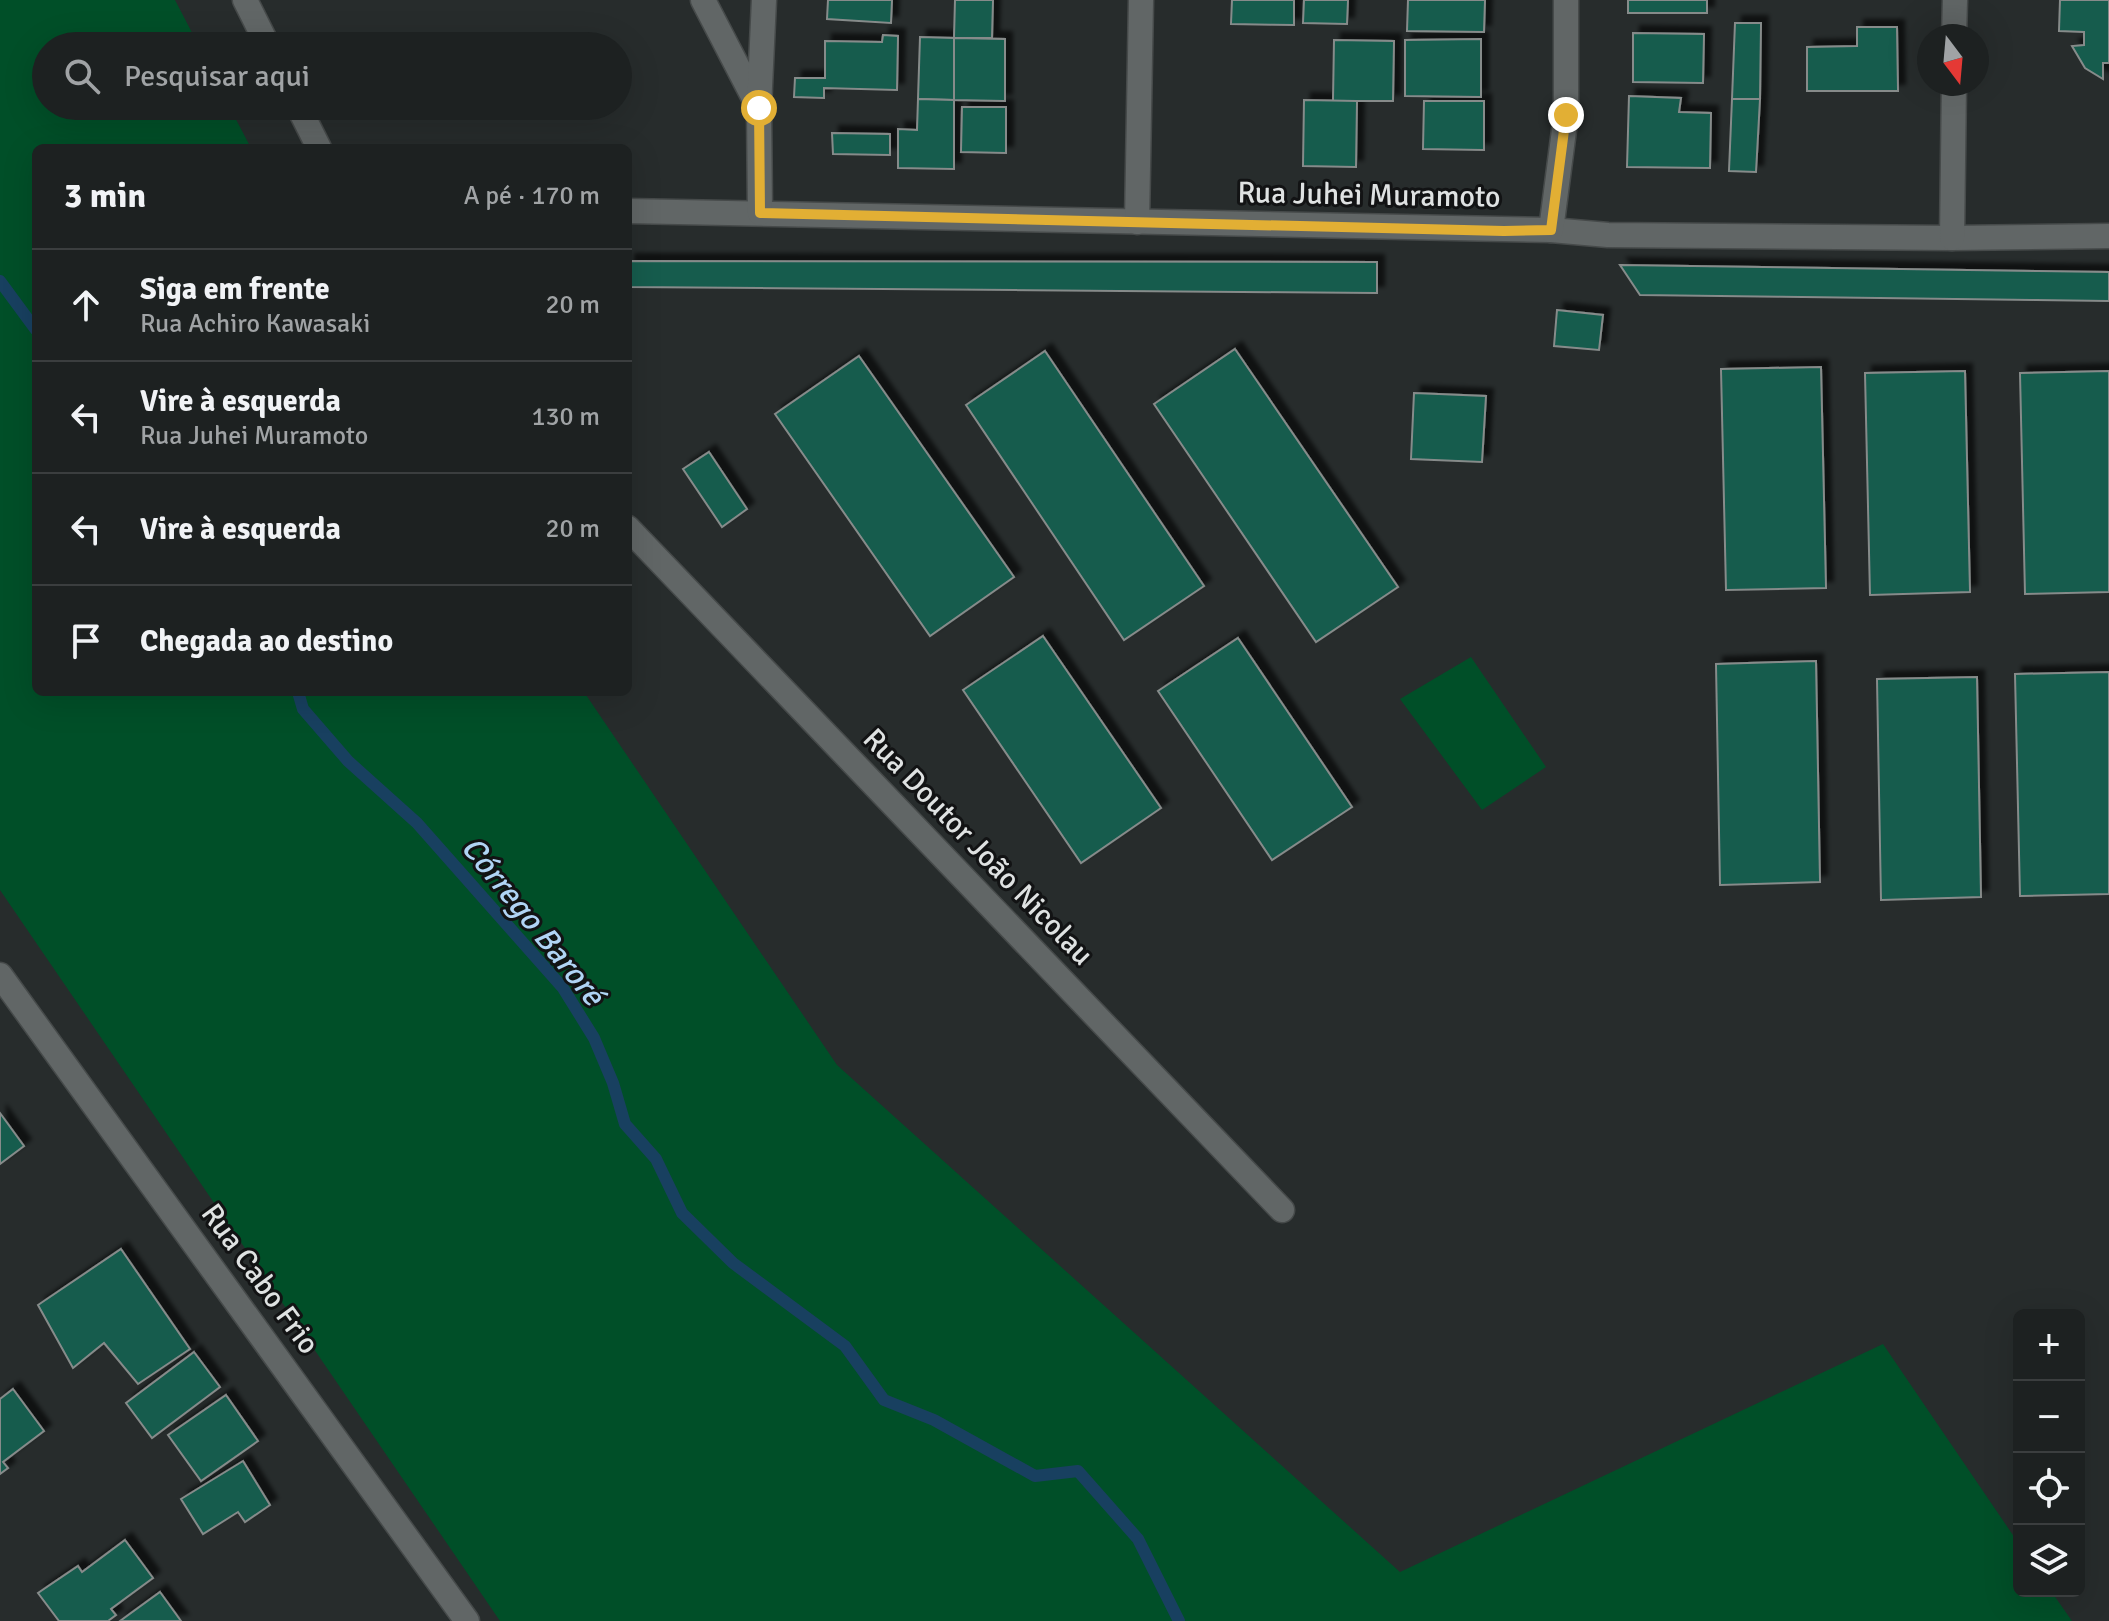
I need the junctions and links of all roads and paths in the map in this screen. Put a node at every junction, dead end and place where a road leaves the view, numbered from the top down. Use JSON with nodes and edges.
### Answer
{"nodes":[{"id":1,"x":245,"y":0,"type":"edge"},
{"id":2,"x":703,"y":0,"type":"edge"},
{"id":3,"x":764,"y":0,"type":"edge"},
{"id":4,"x":1141,"y":0,"type":"edge"},
{"id":5,"x":1566,"y":0,"type":"edge"},
{"id":6,"x":1955,"y":0,"type":"edge"},
{"id":7,"x":1954,"y":24,"type":"edge"},
{"id":8,"x":261,"y":32,"type":"edge"},
{"id":9,"x":1954,"y":96,"type":"edge"},
{"id":10,"x":759,"y":108,"type":"junction"},
{"id":11,"x":305,"y":120,"type":"edge"},
{"id":12,"x":317,"y":144,"type":"edge"},
{"id":13,"x":632,"y":211,"type":"edge"},
{"id":14,"x":760,"y":213,"type":"junction"},
{"id":15,"x":1137,"y":222,"type":"junction"},
{"id":16,"x":1551,"y":230,"type":"junction"},
{"id":17,"x":2109,"y":236,"type":"edge"},
{"id":18,"x":1952,"y":238,"type":"junction"},
{"id":19,"x":632,"y":532,"type":"edge"},
{"id":20,"x":0,"y":975,"type":"edge"},
{"id":21,"x":1282,"y":1210,"type":"dead end"},
{"id":22,"x":467,"y":1621,"type":"edge"}],
"edges":[{"from":1,"to":8,"type":"street"},
{"from":2,"to":10,"type":"street"},
{"from":3,"to":10,"type":"street"},
{"from":4,"to":15,"type":"street"},
{"from":5,"to":16,"type":"street"},
{"from":6,"to":7,"type":"street"},
{"from":9,"to":18,"type":"street"},
{"from":10,"to":14,"type":"street"},
{"from":11,"to":12,"type":"street"},
{"from":13,"to":14,"type":"street","name":"Rua Juhei Muramoto"},
{"from":14,"to":15,"type":"street","name":"Rua Juhei Muramoto"},
{"from":15,"to":16,"type":"street","name":"Rua Juhei Muramoto"},
{"from":16,"to":18,"type":"street","name":"Rua Juhei Muramoto"},
{"from":17,"to":18,"type":"street","name":"Rua Juhei Muramoto"},
{"from":19,"to":21,"type":"street","name":"Rua Doutor João Nicolau"},
{"from":20,"to":22,"type":"street","name":"Rua Cabo Frio"}]}
